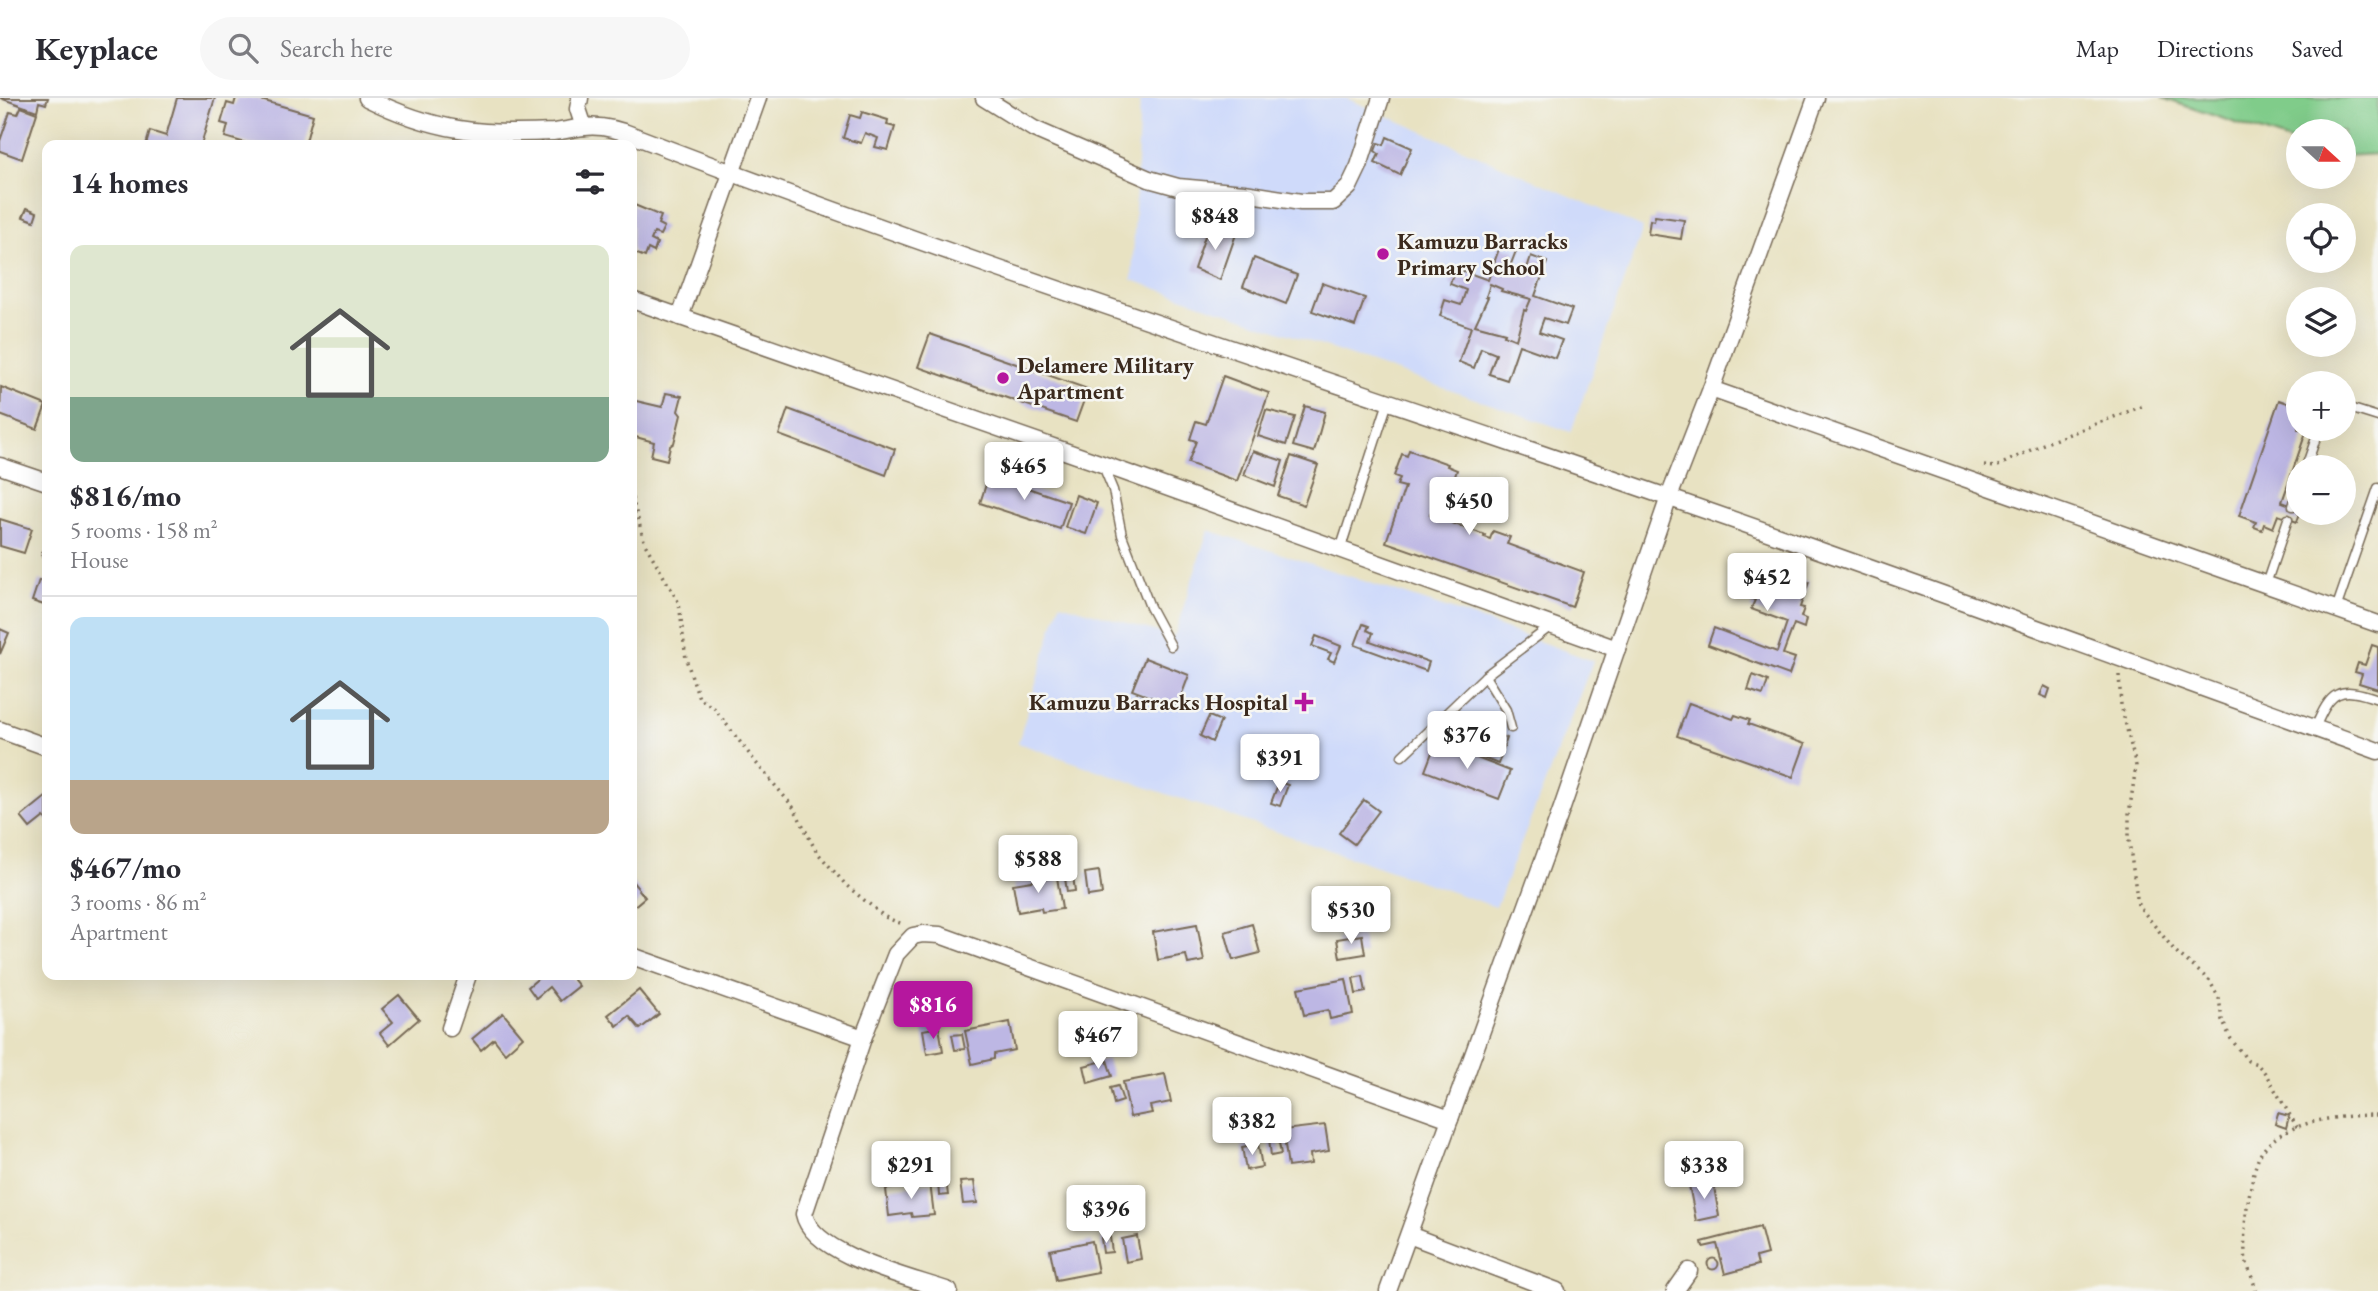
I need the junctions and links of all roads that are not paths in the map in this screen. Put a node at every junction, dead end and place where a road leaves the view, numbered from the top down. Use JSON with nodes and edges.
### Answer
{"nodes":[{"id":1,"x":367,"y":98,"type":"edge"},
{"id":2,"x":580,"y":98,"type":"edge"},
{"id":3,"x":758,"y":98,"type":"edge"},
{"id":4,"x":984,"y":98,"type":"edge"},
{"id":5,"x":1381,"y":98,"type":"edge"},
{"id":6,"x":1816,"y":98,"type":"edge"},
{"id":7,"x":584,"y":127,"type":"junction"},
{"id":8,"x":731,"y":173,"type":"junction"},
{"id":9,"x":637,"y":302,"type":"edge"},
{"id":10,"x":680,"y":317,"type":"junction"},
{"id":11,"x":1711,"y":388,"type":"junction"},
{"id":12,"x":1388,"y":402,"type":"junction"},
{"id":13,"x":2356,"y":410,"type":"edge"},
{"id":14,"x":2378,"y":417,"type":"edge"},
{"id":15,"x":1102,"y":464,"type":"junction"},
{"id":16,"x":0,"y":466,"type":"edge"},
{"id":17,"x":42,"y":480,"type":"edge"},
{"id":18,"x":2378,"y":488,"type":"edge"},
{"id":19,"x":1669,"y":497,"type":"junction"},
{"id":20,"x":2286,"y":525,"type":"edge"},
{"id":21,"x":1340,"y":550,"type":"junction"},
{"id":22,"x":2266,"y":584,"type":"junction"},
{"id":23,"x":2336,"y":609,"type":"junction"},
{"id":24,"x":2378,"y":624,"type":"edge"},
{"id":25,"x":1551,"y":626,"type":"junction"},
{"id":26,"x":1171,"y":646,"type":"dead end"},
{"id":27,"x":1617,"y":649,"type":"junction"},
{"id":28,"x":1485,"y":676,"type":"junction"},
{"id":29,"x":2378,"y":699,"type":"edge"},
{"id":30,"x":1511,"y":728,"type":"dead end"},
{"id":31,"x":2315,"y":728,"type":"junction"},
{"id":32,"x":0,"y":730,"type":"edge"},
{"id":33,"x":42,"y":745,"type":"edge"},
{"id":34,"x":2378,"y":751,"type":"edge"},
{"id":35,"x":1402,"y":756,"type":"dead end"},
{"id":36,"x":637,"y":958,"type":"edge"},
{"id":37,"x":466,"y":980,"type":"edge"},
{"id":38,"x":450,"y":1028,"type":"dead end"},
{"id":39,"x":863,"y":1038,"type":"junction"},
{"id":40,"x":1450,"y":1119,"type":"junction"},
{"id":41,"x":1409,"y":1235,"type":"junction"},
{"id":42,"x":1689,"y":1271,"type":"dead end"},
{"id":43,"x":949,"y":1291,"type":"edge"},
{"id":44,"x":1388,"y":1291,"type":"edge"},
{"id":45,"x":1557,"y":1291,"type":"edge"},
{"id":46,"x":1675,"y":1291,"type":"edge"}],
"edges":[{"from":1,"to":7,"type":"street"},
{"from":2,"to":7,"type":"street"},
{"from":3,"to":8,"type":"street"},
{"from":4,"to":5,"type":"street"},
{"from":6,"to":11,"type":"street"},
{"from":7,"to":8,"type":"street"},
{"from":8,"to":10,"type":"street"},
{"from":8,"to":12,"type":"street"},
{"from":9,"to":10,"type":"street"},
{"from":10,"to":15,"type":"street"},
{"from":11,"to":19,"type":"street"},
{"from":11,"to":22,"type":"street"},
{"from":12,"to":19,"type":"street"},
{"from":12,"to":21,"type":"lane"},
{"from":13,"to":14,"type":"lane"},
{"from":15,"to":21,"type":"street"},
{"from":15,"to":26,"type":"lane"},
{"from":16,"to":17,"type":"street"},
{"from":18,"to":23,"type":"lane"},
{"from":19,"to":27,"type":"street"},
{"from":19,"to":31,"type":"street"},
{"from":20,"to":22,"type":"lane"},
{"from":21,"to":25,"type":"street"},
{"from":22,"to":23,"type":"street"},
{"from":23,"to":24,"type":"street"},
{"from":25,"to":27,"type":"street"},
{"from":25,"to":28,"type":"lane"},
{"from":27,"to":40,"type":"street"},
{"from":28,"to":30,"type":"lane"},
{"from":28,"to":35,"type":"lane"},
{"from":29,"to":31,"type":"lane"},
{"from":31,"to":34,"type":"street"},
{"from":32,"to":33,"type":"street"},
{"from":36,"to":39,"type":"street"},
{"from":37,"to":38,"type":"street"},
{"from":39,"to":40,"type":"street"},
{"from":39,"to":43,"type":"street"},
{"from":40,"to":41,"type":"street"},
{"from":41,"to":44,"type":"street"},
{"from":41,"to":45,"type":"street"},
{"from":42,"to":46,"type":"street"}]}
